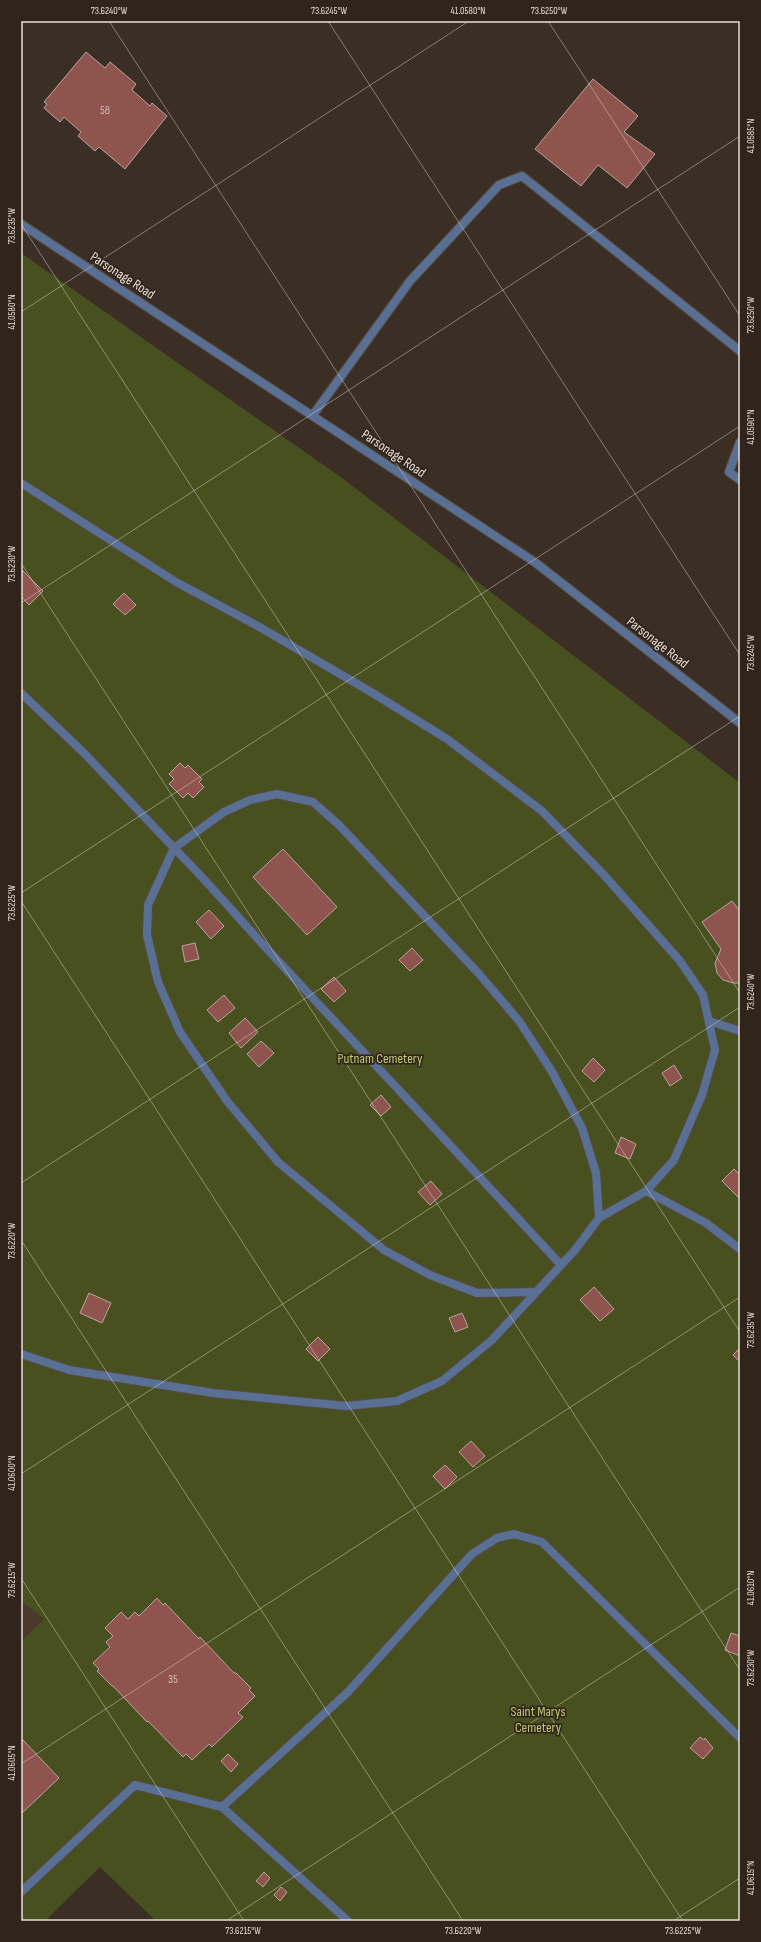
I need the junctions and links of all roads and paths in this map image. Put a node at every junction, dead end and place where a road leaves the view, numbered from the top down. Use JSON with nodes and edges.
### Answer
{"nodes":[{"id":1,"x":21,"y":224,"type":"edge"},
{"id":2,"x":740,"y":351,"type":"edge"},
{"id":3,"x":313,"y":415,"type":"junction"},
{"id":4,"x":740,"y":442,"type":"edge"},
{"id":5,"x":740,"y":480,"type":"edge"},
{"id":6,"x":21,"y":483,"type":"edge"},
{"id":7,"x":21,"y":693,"type":"edge"},
{"id":8,"x":740,"y":722,"type":"edge"},
{"id":9,"x":174,"y":848,"type":"junction"},
{"id":10,"x":709,"y":1021,"type":"junction"},
{"id":11,"x":740,"y":1031,"type":"edge"},
{"id":12,"x":646,"y":1191,"type":"junction"},
{"id":13,"x":599,"y":1218,"type":"junction"},
{"id":14,"x":740,"y":1249,"type":"edge"},
{"id":15,"x":561,"y":1265,"type":"junction"},
{"id":16,"x":536,"y":1292,"type":"junction"},
{"id":17,"x":21,"y":1354,"type":"edge"},
{"id":18,"x":740,"y":1738,"type":"edge"},
{"id":19,"x":222,"y":1807,"type":"junction"},
{"id":20,"x":21,"y":1892,"type":"edge"},
{"id":21,"x":348,"y":1921,"type":"edge"}],
"edges":[{"from":1,"to":3,"type":"street","name":"Parsonage Road"},
{"from":2,"to":3,"type":"street"},
{"from":3,"to":8,"type":"street","name":"Parsonage Road"},
{"from":4,"to":5,"type":"street"},
{"from":6,"to":10,"type":"street"},
{"from":7,"to":9,"type":"street"},
{"from":9,"to":13,"type":"street"},
{"from":9,"to":15,"type":"street"},
{"from":9,"to":16,"type":"street"},
{"from":10,"to":11,"type":"street"},
{"from":10,"to":12,"type":"street"},
{"from":12,"to":13,"type":"street"},
{"from":12,"to":14,"type":"street"},
{"from":13,"to":15,"type":"street"},
{"from":15,"to":16,"type":"street"},
{"from":16,"to":17,"type":"street"},
{"from":18,"to":19,"type":"street"},
{"from":19,"to":20,"type":"street"},
{"from":19,"to":21,"type":"street"}]}
